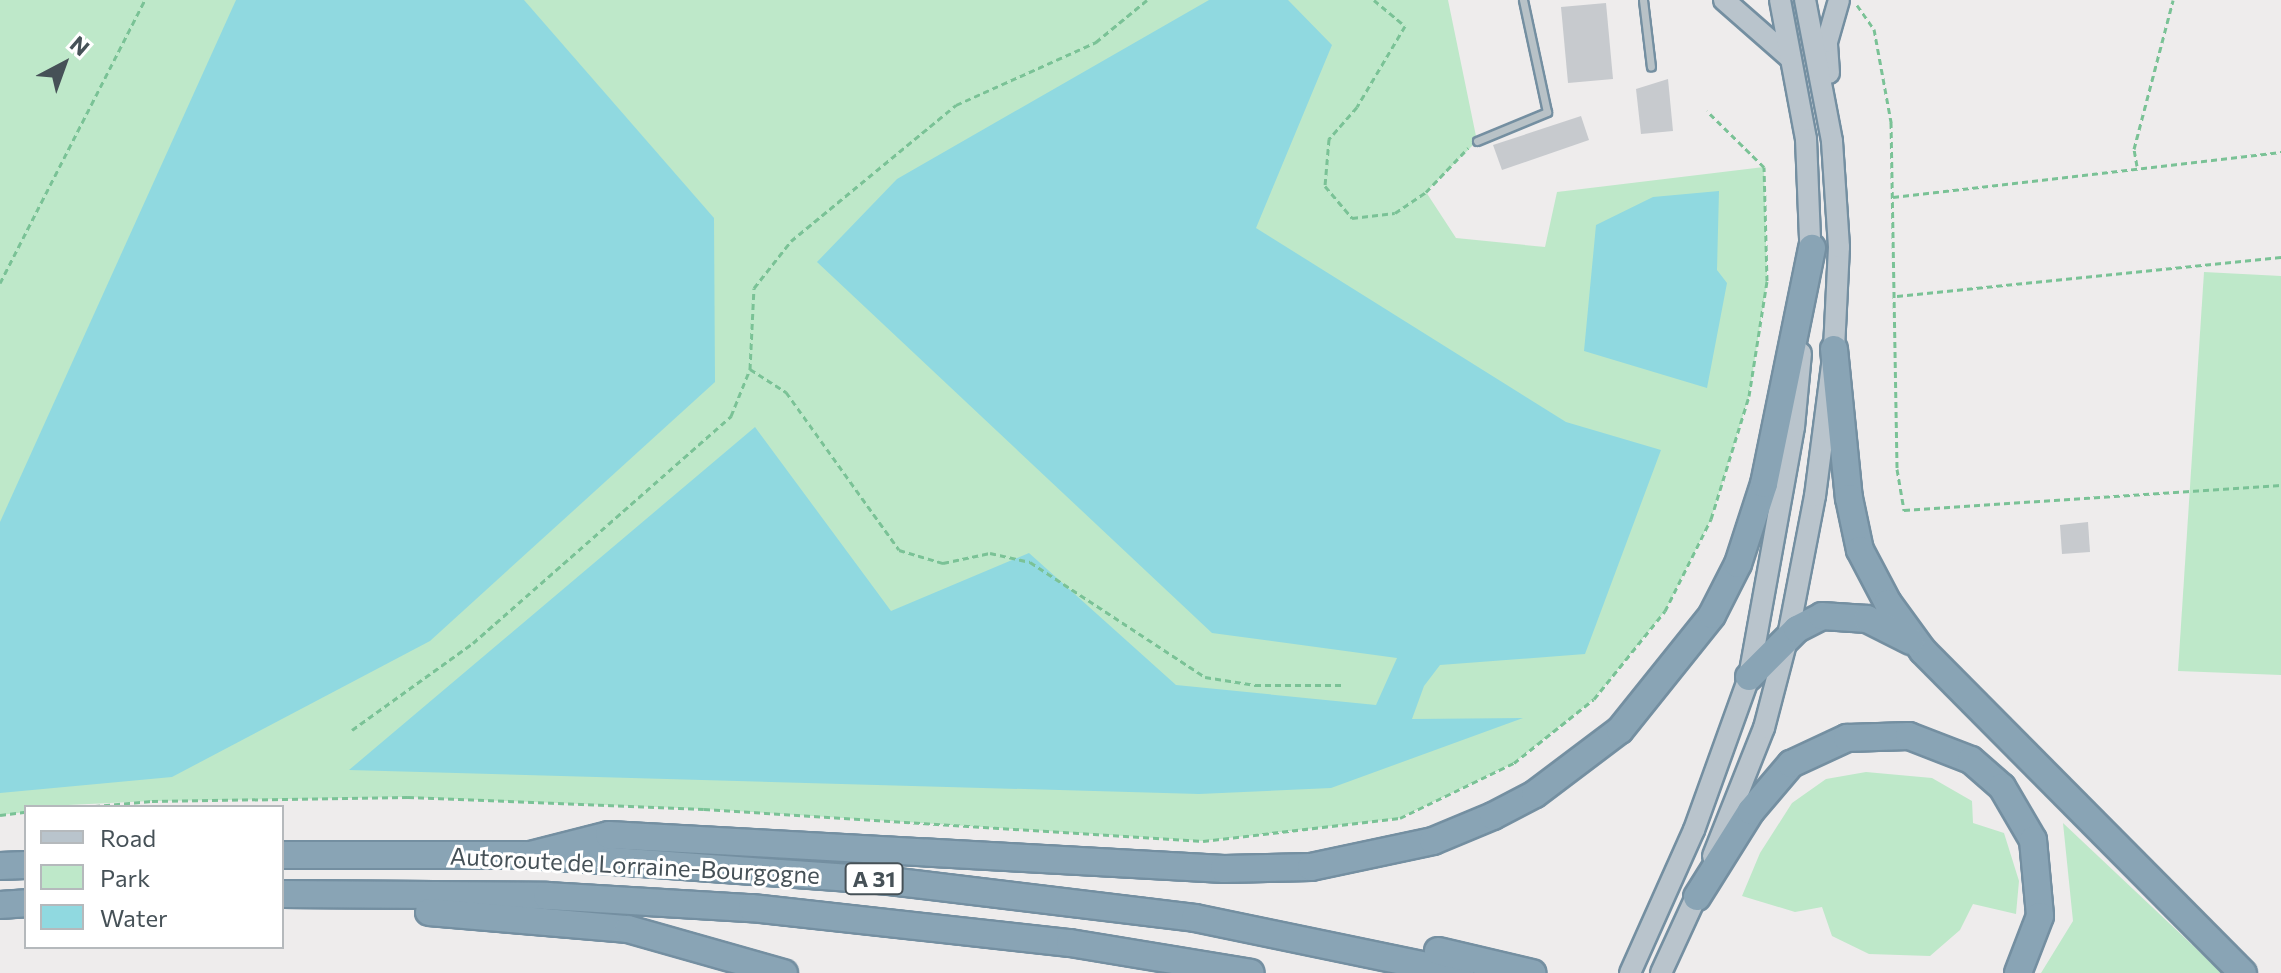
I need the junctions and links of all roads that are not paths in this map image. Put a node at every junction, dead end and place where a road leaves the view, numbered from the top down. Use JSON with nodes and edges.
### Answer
{"nodes":[{"id":1,"x":1523,"y":0,"type":"edge"},
{"id":2,"x":1643,"y":0,"type":"edge"},
{"id":3,"x":1724,"y":0,"type":"edge"},
{"id":4,"x":1780,"y":0,"type":"edge"},
{"id":5,"x":1805,"y":0,"type":"edge"},
{"id":6,"x":1839,"y":0,"type":"edge"},
{"id":7,"x":1791,"y":59,"type":"junction"},
{"id":8,"x":1651,"y":67,"type":"dead end"},
{"id":9,"x":1477,"y":141,"type":"road end"},
{"id":10,"x":1832,"y":141,"type":"junction"},
{"id":11,"x":1812,"y":248,"type":"junction"},
{"id":12,"x":1834,"y":349,"type":"junction"},
{"id":13,"x":1788,"y":636,"type":"junction"},
{"id":14,"x":1923,"y":651,"type":"junction"},
{"id":15,"x":1749,"y":677,"type":"junction"},
{"id":16,"x":284,"y":855,"type":"edge"},
{"id":17,"x":530,"y":855,"type":"junction"},
{"id":18,"x":24,"y":865,"type":"edge"},
{"id":19,"x":0,"y":866,"type":"edge"},
{"id":20,"x":284,"y":895,"type":"edge"},
{"id":21,"x":284,"y":895,"type":"edge"},
{"id":22,"x":1697,"y":897,"type":"junction"},
{"id":23,"x":24,"y":903,"type":"edge"},
{"id":24,"x":0,"y":905,"type":"edge"},
{"id":25,"x":1195,"y":918,"type":"junction"},
{"id":26,"x":1634,"y":964,"type":"edge"},
{"id":27,"x":1663,"y":968,"type":"edge"},
{"id":28,"x":784,"y":973,"type":"edge"},
{"id":29,"x":1251,"y":973,"type":"edge"},
{"id":30,"x":1460,"y":973,"type":"edge"},
{"id":31,"x":1532,"y":973,"type":"edge"},
{"id":32,"x":2018,"y":973,"type":"edge"},
{"id":33,"x":2243,"y":973,"type":"edge"}],
"edges":[{"from":1,"to":9,"type":"lane"},
{"from":2,"to":8,"type":"lane"},
{"from":3,"to":7,"type":"main road"},
{"from":4,"to":7,"type":"main road"},
{"from":5,"to":10,"type":"main road"},
{"from":6,"to":10,"type":"main road"},
{"from":7,"to":11,"type":"main road"},
{"from":10,"to":12,"type":"main road"},
{"from":11,"to":15,"type":"main road"},
{"from":11,"to":17,"type":"highway"},
{"from":12,"to":13,"type":"main road"},
{"from":12,"to":14,"type":"highway"},
{"from":13,"to":14,"type":"highway"},
{"from":13,"to":15,"type":"highway"},
{"from":13,"to":22,"type":"main road"},
{"from":14,"to":33,"type":"highway"},
{"from":15,"to":26,"type":"main road"},
{"from":16,"to":17,"type":"highway","name":"Autoroute de Lorraine-Bourgogne","number":"A 31"},
{"from":17,"to":25,"type":"highway","name":"Autoroute de Lorraine-Bourgogne","number":"A 31"},
{"from":18,"to":19,"type":"highway"},
{"from":20,"to":28,"type":"highway"},
{"from":21,"to":29,"type":"highway","name":"Autoroute de Lorraine-Bourgogne","number":"A 31"},
{"from":22,"to":27,"type":"main road"},
{"from":22,"to":32,"type":"highway"},
{"from":23,"to":24,"type":"highway"},
{"from":25,"to":30,"type":"highway","name":"Autoroute de Lorraine-Bourgogne","number":"A 31"},
{"from":25,"to":31,"type":"highway"}]}
